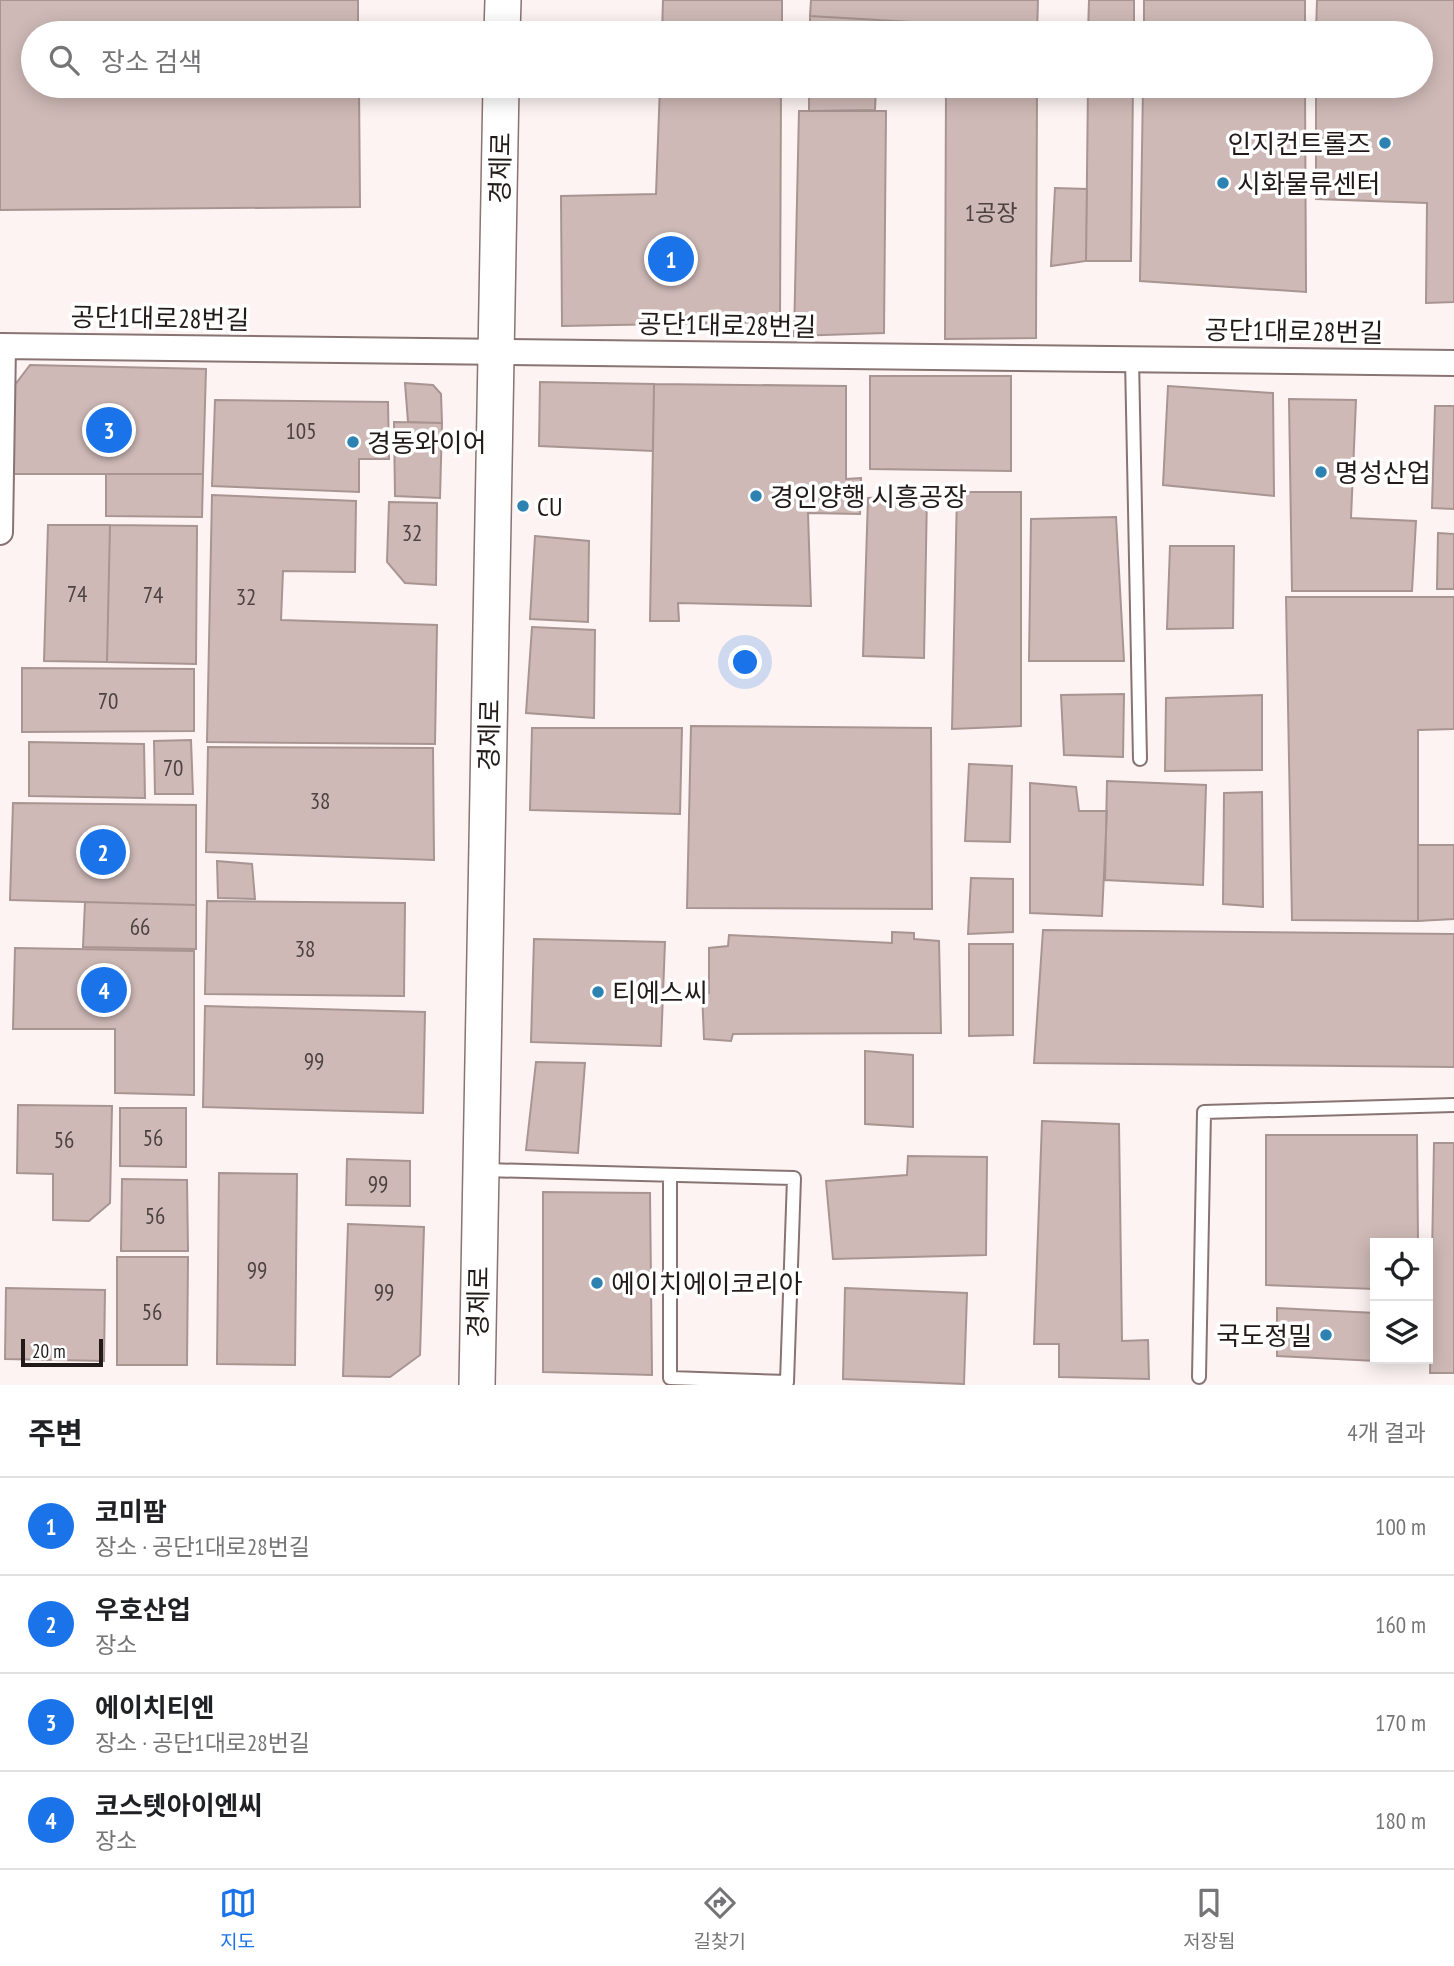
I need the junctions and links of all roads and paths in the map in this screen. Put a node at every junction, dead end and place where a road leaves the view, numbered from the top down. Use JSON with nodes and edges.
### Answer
{"nodes":[{"id":1,"x":503,"y":0,"type":"edge"},
{"id":2,"x":502,"y":21,"type":"edge"},
{"id":3,"x":501,"y":98,"type":"edge"},
{"id":4,"x":2,"y":346,"type":"edge"},
{"id":5,"x":496,"y":352,"type":"junction"},
{"id":6,"x":1132,"y":359,"type":"junction"},
{"id":7,"x":1454,"y":363,"type":"edge"},
{"id":8,"x":0,"y":532,"type":"edge"},
{"id":9,"x":1140,"y":759,"type":"dead end"},
{"id":10,"x":1454,"y":1105,"type":"edge"},
{"id":11,"x":481,"y":1170,"type":"junction"},
{"id":12,"x":670,"y":1175,"type":"junction"},
{"id":13,"x":1199,"y":1377,"type":"dead end"},
{"id":14,"x":477,"y":1385,"type":"edge"}],
"edges":[{"from":1,"to":2,"type":"street"},
{"from":3,"to":5,"type":"street","name":"경제로"},
{"from":4,"to":5,"type":"street","name":"공단1대로28번길"},
{"from":4,"to":8,"type":"street"},
{"from":5,"to":6,"type":"street","name":"공단1대로28번길"},
{"from":5,"to":11,"type":"street","name":"경제로"},
{"from":6,"to":7,"type":"street","name":"공단1대로28번길"},
{"from":6,"to":9,"type":"lane"},
{"from":10,"to":13,"type":"lane"},
{"from":11,"to":12,"type":"lane"},
{"from":11,"to":14,"type":"street","name":"경제로"},
{"from":12,"to":12,"type":"lane"}]}
